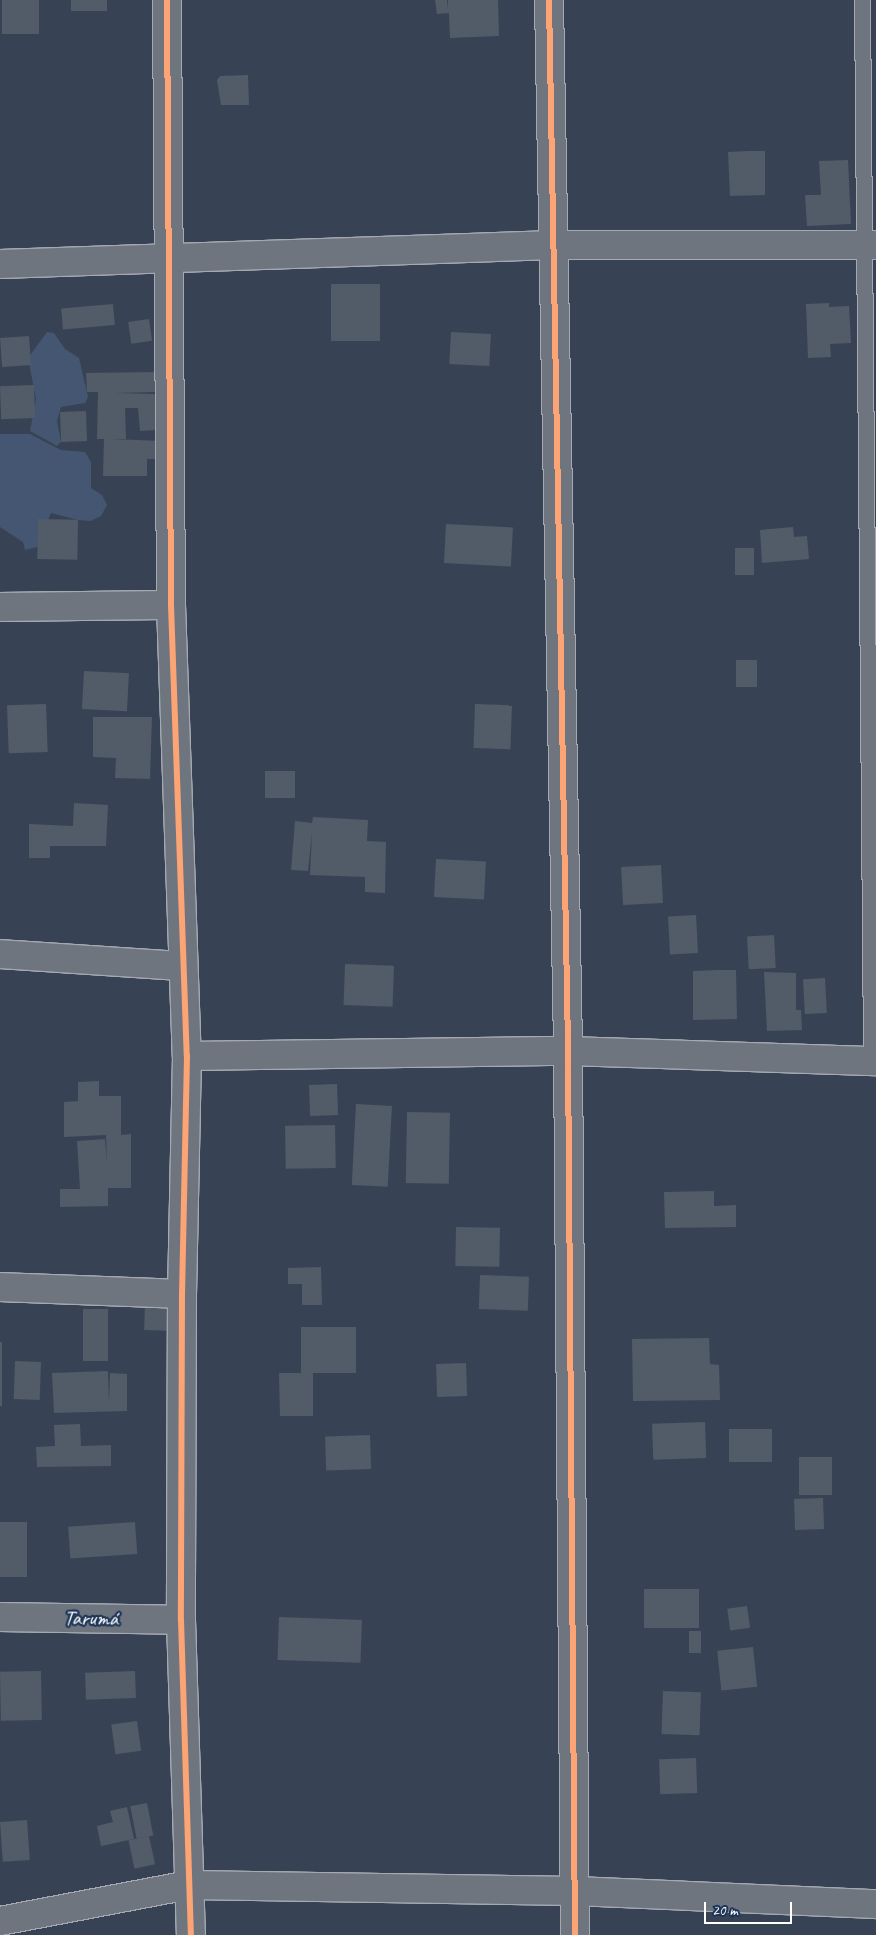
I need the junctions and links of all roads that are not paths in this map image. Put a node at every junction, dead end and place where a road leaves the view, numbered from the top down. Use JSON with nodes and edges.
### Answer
{"nodes":[{"id":1,"x":167,"y":0,"type":"edge"},
{"id":2,"x":549,"y":0,"type":"edge"},
{"id":3,"x":862,"y":0,"type":"edge"},
{"id":4,"x":554,"y":245,"type":"junction"},
{"id":5,"x":869,"y":245,"type":"edge"},
{"id":6,"x":170,"y":260,"type":"junction"},
{"id":7,"x":0,"y":264,"type":"edge"},
{"id":8,"x":171,"y":605,"type":"junction"},
{"id":9,"x":0,"y":607,"type":"edge"},
{"id":10,"x":0,"y":954,"type":"edge"},
{"id":11,"x":182,"y":966,"type":"junction"},
{"id":12,"x":568,"y":1051,"type":"junction"},
{"id":13,"x":187,"y":1056,"type":"junction"},
{"id":14,"x":874,"y":1061,"type":"edge"},
{"id":15,"x":0,"y":1287,"type":"edge"},
{"id":16,"x":182,"y":1294,"type":"junction"},
{"id":17,"x":0,"y":1617,"type":"edge"},
{"id":18,"x":181,"y":1620,"type":"junction"},
{"id":19,"x":190,"y":1885,"type":"junction"},
{"id":20,"x":575,"y":1891,"type":"junction"},
{"id":21,"x":876,"y":1904,"type":"edge"},
{"id":22,"x":0,"y":1920,"type":"edge"},
{"id":23,"x":191,"y":1935,"type":"edge"},
{"id":24,"x":575,"y":1935,"type":"edge"}],
"edges":[{"from":1,"to":6,"type":"street"},
{"from":2,"to":4,"type":"street"},
{"from":3,"to":5,"type":"lane"},
{"from":4,"to":5,"type":"street"},
{"from":4,"to":6,"type":"street"},
{"from":4,"to":12,"type":"street"},
{"from":5,"to":14,"type":"lane"},
{"from":6,"to":7,"type":"street"},
{"from":6,"to":8,"type":"street"},
{"from":8,"to":9,"type":"street"},
{"from":8,"to":11,"type":"street"},
{"from":10,"to":11,"type":"street"},
{"from":11,"to":13,"type":"street"},
{"from":12,"to":13,"type":"street"},
{"from":12,"to":14,"type":"street"},
{"from":12,"to":20,"type":"street"},
{"from":13,"to":16,"type":"street"},
{"from":15,"to":16,"type":"street"},
{"from":16,"to":18,"type":"street"},
{"from":17,"to":18,"type":"street","name":"Tarumá"},
{"from":18,"to":19,"type":"street"},
{"from":19,"to":20,"type":"street"},
{"from":19,"to":22,"type":"street"},
{"from":19,"to":23,"type":"street"},
{"from":20,"to":21,"type":"street"},
{"from":20,"to":24,"type":"street"}]}
